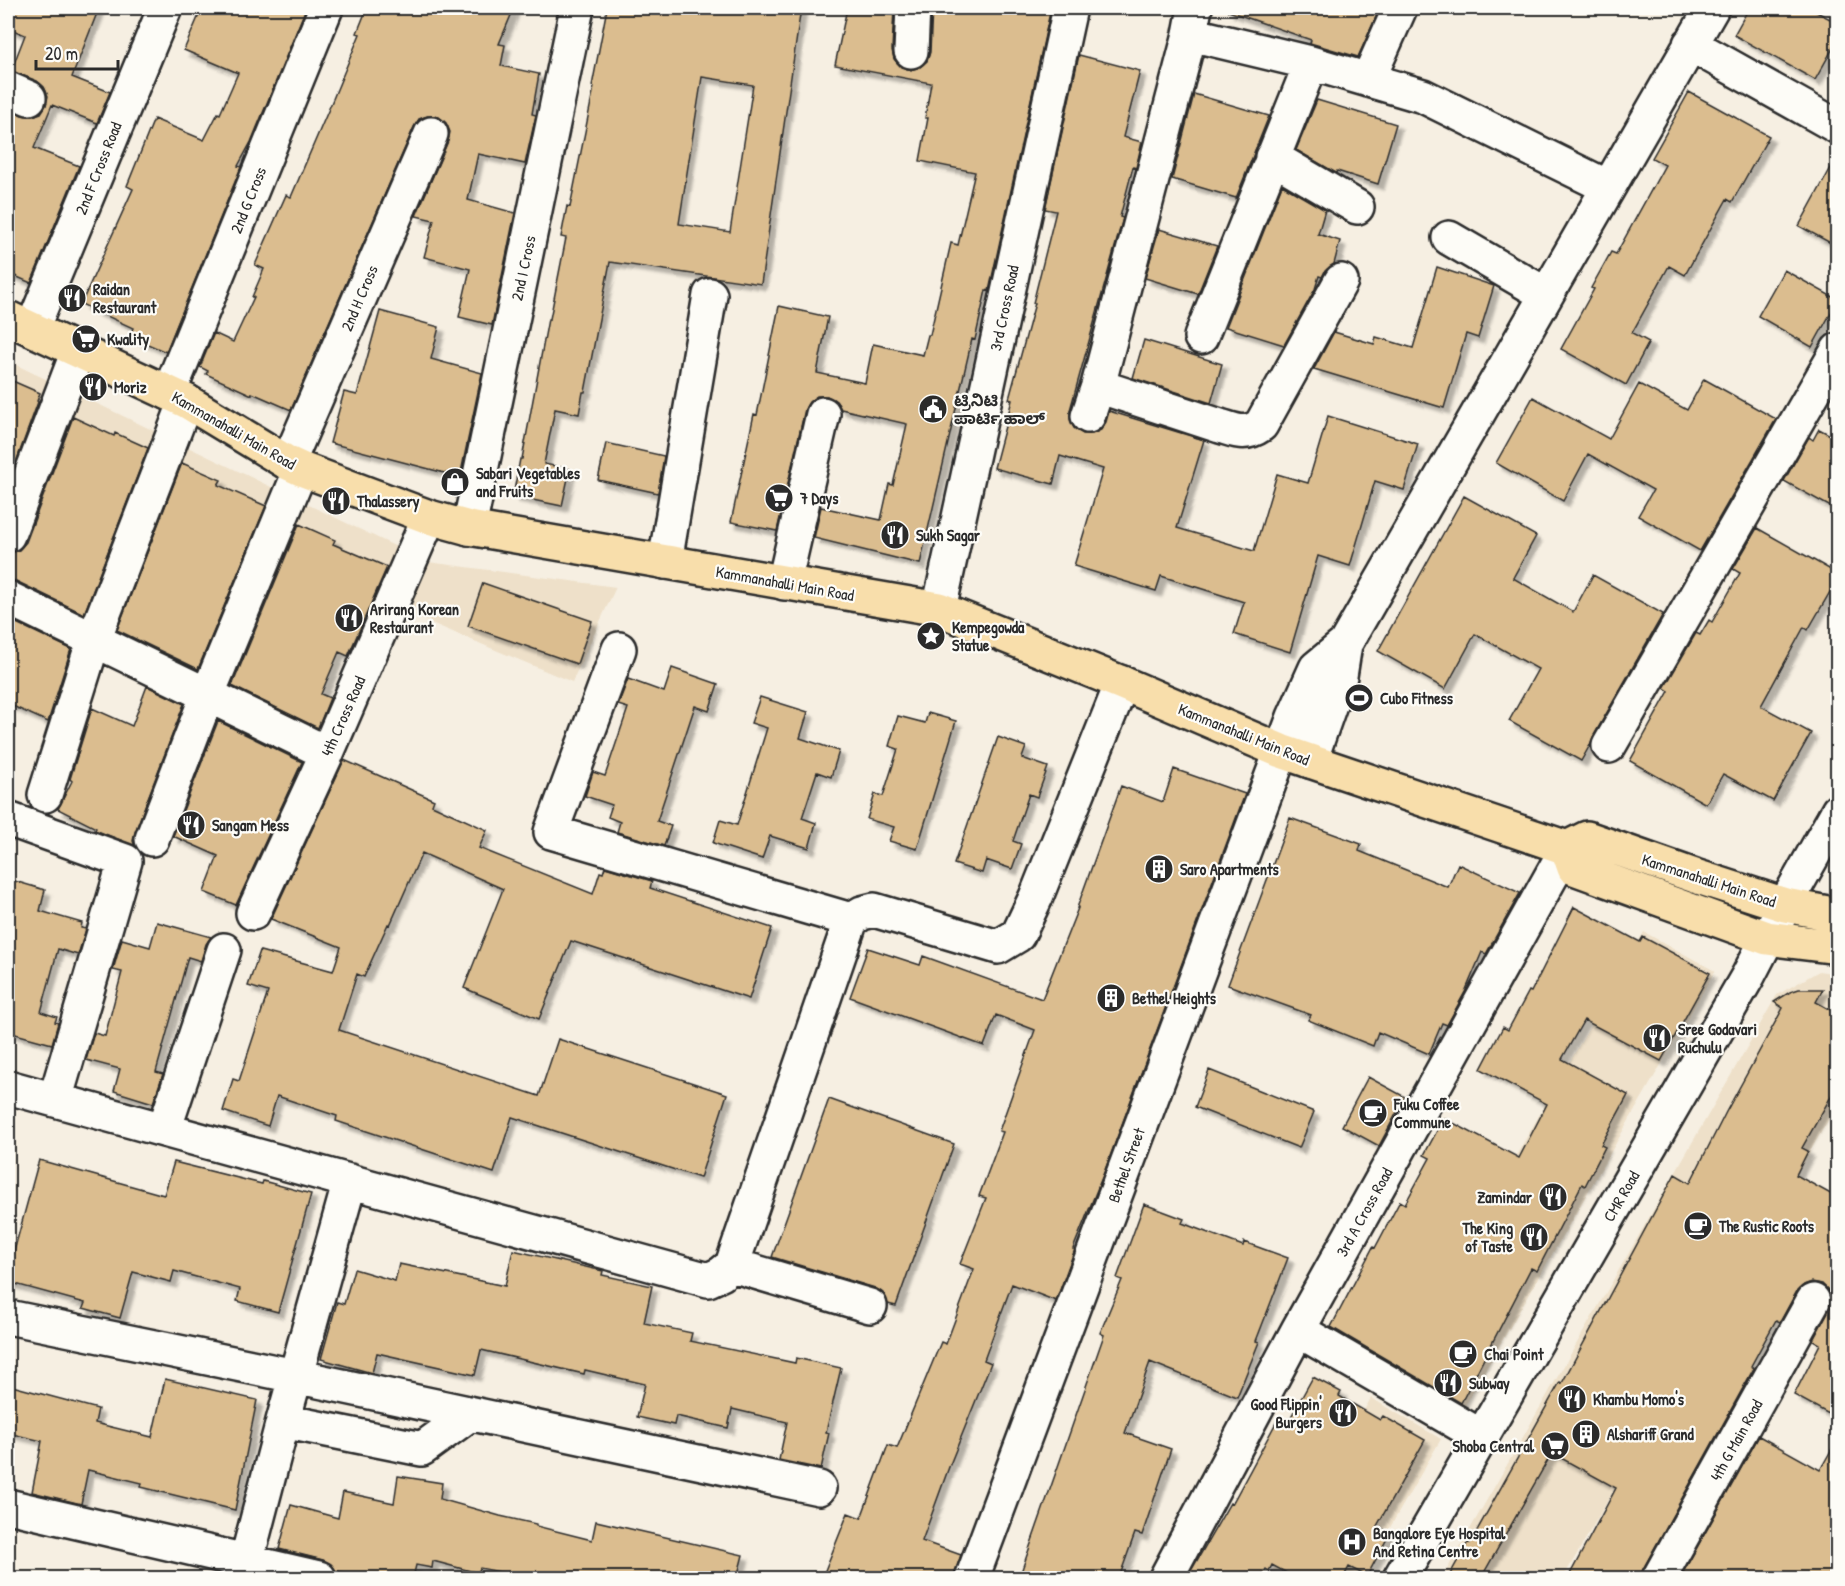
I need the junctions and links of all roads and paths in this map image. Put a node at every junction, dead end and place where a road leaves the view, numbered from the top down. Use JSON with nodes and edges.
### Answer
{"nodes":[{"id":1,"x":165,"y":8,"type":"edge"},
{"id":2,"x":327,"y":8,"type":"edge"},
{"id":3,"x":577,"y":8,"type":"edge"},
{"id":4,"x":914,"y":8,"type":"edge"},
{"id":5,"x":1070,"y":8,"type":"edge"},
{"id":6,"x":1400,"y":8,"type":"edge"},
{"id":7,"x":1712,"y":8,"type":"edge"},
{"id":8,"x":1193,"y":20,"type":"edge"},
{"id":9,"x":1690,"y":44,"type":"junction"},
{"id":10,"x":911,"y":51,"type":"dead end"},
{"id":11,"x":1311,"y":63,"type":"junction"},
{"id":12,"x":1368,"y":80,"type":"junction"},
{"id":13,"x":1838,"y":127,"type":"edge"},
{"id":14,"x":431,"y":134,"type":"dead end"},
{"id":15,"x":1272,"y":157,"type":"junction"},
{"id":16,"x":1608,"y":187,"type":"junction"},
{"id":17,"x":1356,"y":207,"type":"dead end"},
{"id":18,"x":1449,"y":238,"type":"dead end"},
{"id":19,"x":1341,"y":280,"type":"dead end"},
{"id":20,"x":1545,"y":294,"type":"junction"},
{"id":21,"x":710,"y":295,"type":"dead end"},
{"id":22,"x":20,"y":324,"type":"edge"},
{"id":23,"x":1201,"y":337,"type":"dead end"},
{"id":24,"x":1838,"y":350,"type":"edge"},
{"id":25,"x":78,"y":351,"type":"junction"},
{"id":26,"x":178,"y":397,"type":"junction"},
{"id":27,"x":823,"y":414,"type":"dead end"},
{"id":28,"x":294,"y":466,"type":"junction"},
{"id":29,"x":429,"y":517,"type":"junction"},
{"id":30,"x":469,"y":528,"type":"junction"},
{"id":31,"x":8,"y":536,"type":"edge"},
{"id":32,"x":665,"y":562,"type":"junction"},
{"id":33,"x":784,"y":583,"type":"junction"},
{"id":34,"x":8,"y":598,"type":"edge"},
{"id":35,"x":939,"y":609,"type":"junction"},
{"id":36,"x":94,"y":639,"type":"junction"},
{"id":37,"x":619,"y":649,"type":"dead end"},
{"id":38,"x":1122,"y":683,"type":"junction"},
{"id":39,"x":207,"y":696,"type":"junction"},
{"id":40,"x":1609,"y":746,"type":"dead end"},
{"id":41,"x":327,"y":753,"type":"junction"},
{"id":42,"x":1295,"y":756,"type":"junction"},
{"id":43,"x":45,"y":795,"type":"dead end"},
{"id":44,"x":1838,"y":811,"type":"edge"},
{"id":45,"x":8,"y":819,"type":"edge"},
{"id":46,"x":152,"y":839,"type":"dead end"},
{"id":47,"x":1567,"y":848,"type":"junction"},
{"id":48,"x":1785,"y":905,"type":"junction"},
{"id":49,"x":253,"y":913,"type":"dead end"},
{"id":50,"x":1838,"y":915,"type":"edge"},
{"id":51,"x":851,"y":920,"type":"junction"},
{"id":52,"x":1767,"y":938,"type":"junction"},
{"id":53,"x":1838,"y":947,"type":"edge"},
{"id":54,"x":224,"y":950,"type":"dead end"},
{"id":55,"x":8,"y":1087,"type":"edge"},
{"id":56,"x":55,"y":1100,"type":"junction"},
{"id":57,"x":164,"y":1130,"type":"junction"},
{"id":58,"x":350,"y":1181,"type":"junction"},
{"id":59,"x":732,"y":1265,"type":"junction"},
{"id":60,"x":1813,"y":1301,"type":"dead end"},
{"id":61,"x":870,"y":1306,"type":"dead end"},
{"id":62,"x":8,"y":1317,"type":"edge"},
{"id":63,"x":1298,"y":1330,"type":"junction"},
{"id":64,"x":296,"y":1376,"type":"junction"},
{"id":65,"x":470,"y":1414,"type":"junction"},
{"id":66,"x":283,"y":1421,"type":"junction"},
{"id":67,"x":1482,"y":1437,"type":"junction"},
{"id":68,"x":819,"y":1488,"type":"dead end"},
{"id":69,"x":8,"y":1506,"type":"edge"},
{"id":70,"x":245,"y":1570,"type":"edge"},
{"id":71,"x":319,"y":1578,"type":"edge"},
{"id":72,"x":972,"y":1578,"type":"edge"},
{"id":73,"x":1166,"y":1578,"type":"edge"},
{"id":74,"x":1400,"y":1578,"type":"edge"},
{"id":75,"x":1659,"y":1578,"type":"edge"}],
"edges":[{"from":1,"to":22,"type":"street","name":"2nd F Cross Road"},
{"from":2,"to":26,"type":"street","name":"2nd G Cross"},
{"from":3,"to":30,"type":"street","name":"2nd I Cross"},
{"from":4,"to":10,"type":"street"},
{"from":5,"to":35,"type":"street","name":"3rd Cross Road"},
{"from":6,"to":12,"type":"street"},
{"from":7,"to":9,"type":"street"},
{"from":8,"to":11,"type":"street"},
{"from":8,"to":19,"type":"street"},
{"from":9,"to":13,"type":"street"},
{"from":9,"to":16,"type":"street"},
{"from":11,"to":12,"type":"street"},
{"from":11,"to":15,"type":"street"},
{"from":12,"to":16,"type":"street"},
{"from":14,"to":28,"type":"street","name":"2nd H Cross"},
{"from":15,"to":17,"type":"street"},
{"from":15,"to":23,"type":"street"},
{"from":16,"to":20,"type":"street"},
{"from":18,"to":20,"type":"street"},
{"from":20,"to":42,"type":"street","name":"Bethel Street"},
{"from":21,"to":32,"type":"street"},
{"from":22,"to":25,"type":"main road","name":"Kammanahalli Main Road"},
{"from":24,"to":40,"type":"street"},
{"from":25,"to":26,"type":"main road","name":"Kammanahalli Main Road"},
{"from":25,"to":31,"type":"street"},
{"from":26,"to":28,"type":"main road","name":"Kammanahalli Main Road"},
{"from":26,"to":36,"type":"street","name":"2nd G Cross"},
{"from":27,"to":33,"type":"street"},
{"from":28,"to":29,"type":"main road","name":"Kammanahalli Main Road"},
{"from":28,"to":39,"type":"street","name":"2nd H Cross"},
{"from":29,"to":30,"type":"main road","name":"Kammanahalli Main Road"},
{"from":29,"to":41,"type":"street","name":"4th Cross Road"},
{"from":30,"to":32,"type":"main road","name":"Kammanahalli Main Road"},
{"from":32,"to":33,"type":"main road","name":"Kammanahalli Main Road"},
{"from":33,"to":35,"type":"main road","name":"Kammanahalli Main Road"},
{"from":34,"to":36,"type":"street"},
{"from":35,"to":38,"type":"main road","name":"Kammanahalli Main Road"},
{"from":36,"to":39,"type":"street"},
{"from":36,"to":43,"type":"street","name":"2nd G Cross"},
{"from":37,"to":51,"type":"street"},
{"from":38,"to":42,"type":"main road","name":"Kammanahalli Main Road"},
{"from":38,"to":51,"type":"street"},
{"from":39,"to":41,"type":"street"},
{"from":39,"to":46,"type":"street","name":"2nd H Cross"},
{"from":41,"to":49,"type":"street","name":"4th Cross Road"},
{"from":42,"to":47,"type":"main road","name":"Kammanahalli Main Road"},
{"from":42,"to":72,"type":"street","name":"Bethel Street"},
{"from":44,"to":48,"type":"street","name":"CMR Road"},
{"from":45,"to":56,"type":"street"},
{"from":47,"to":48,"type":"main road","name":"Kammanahalli Main Road"},
{"from":47,"to":52,"type":"main road","name":"Kammanahalli Main Road"},
{"from":47,"to":63,"type":"street","name":"3rd A Cross Road"},
{"from":48,"to":50,"type":"main road","name":"Kammanahalli Main Road"},
{"from":48,"to":52,"type":"street","name":"CMR Road"},
{"from":51,"to":59,"type":"street"},
{"from":52,"to":53,"type":"main road","name":"Kammanahalli Main Road"},
{"from":52,"to":67,"type":"street","name":"CMR Road"},
{"from":54,"to":57,"type":"street"},
{"from":55,"to":56,"type":"street"},
{"from":56,"to":57,"type":"street"},
{"from":57,"to":58,"type":"street"},
{"from":58,"to":59,"type":"street"},
{"from":58,"to":64,"type":"street"},
{"from":59,"to":61,"type":"street"},
{"from":60,"to":75,"type":"street","name":"4th G Main Road"},
{"from":62,"to":64,"type":"street"},
{"from":63,"to":67,"type":"street"},
{"from":63,"to":73,"type":"street","name":"3rd A Cross Road"},
{"from":64,"to":65,"type":"street"},
{"from":64,"to":66,"type":"street"},
{"from":65,"to":66,"type":"street"},
{"from":65,"to":68,"type":"street"},
{"from":66,"to":70,"type":"street"},
{"from":67,"to":74,"type":"street","name":"CMR Road"},
{"from":69,"to":70,"type":"street"},
{"from":70,"to":71,"type":"street"}]}
